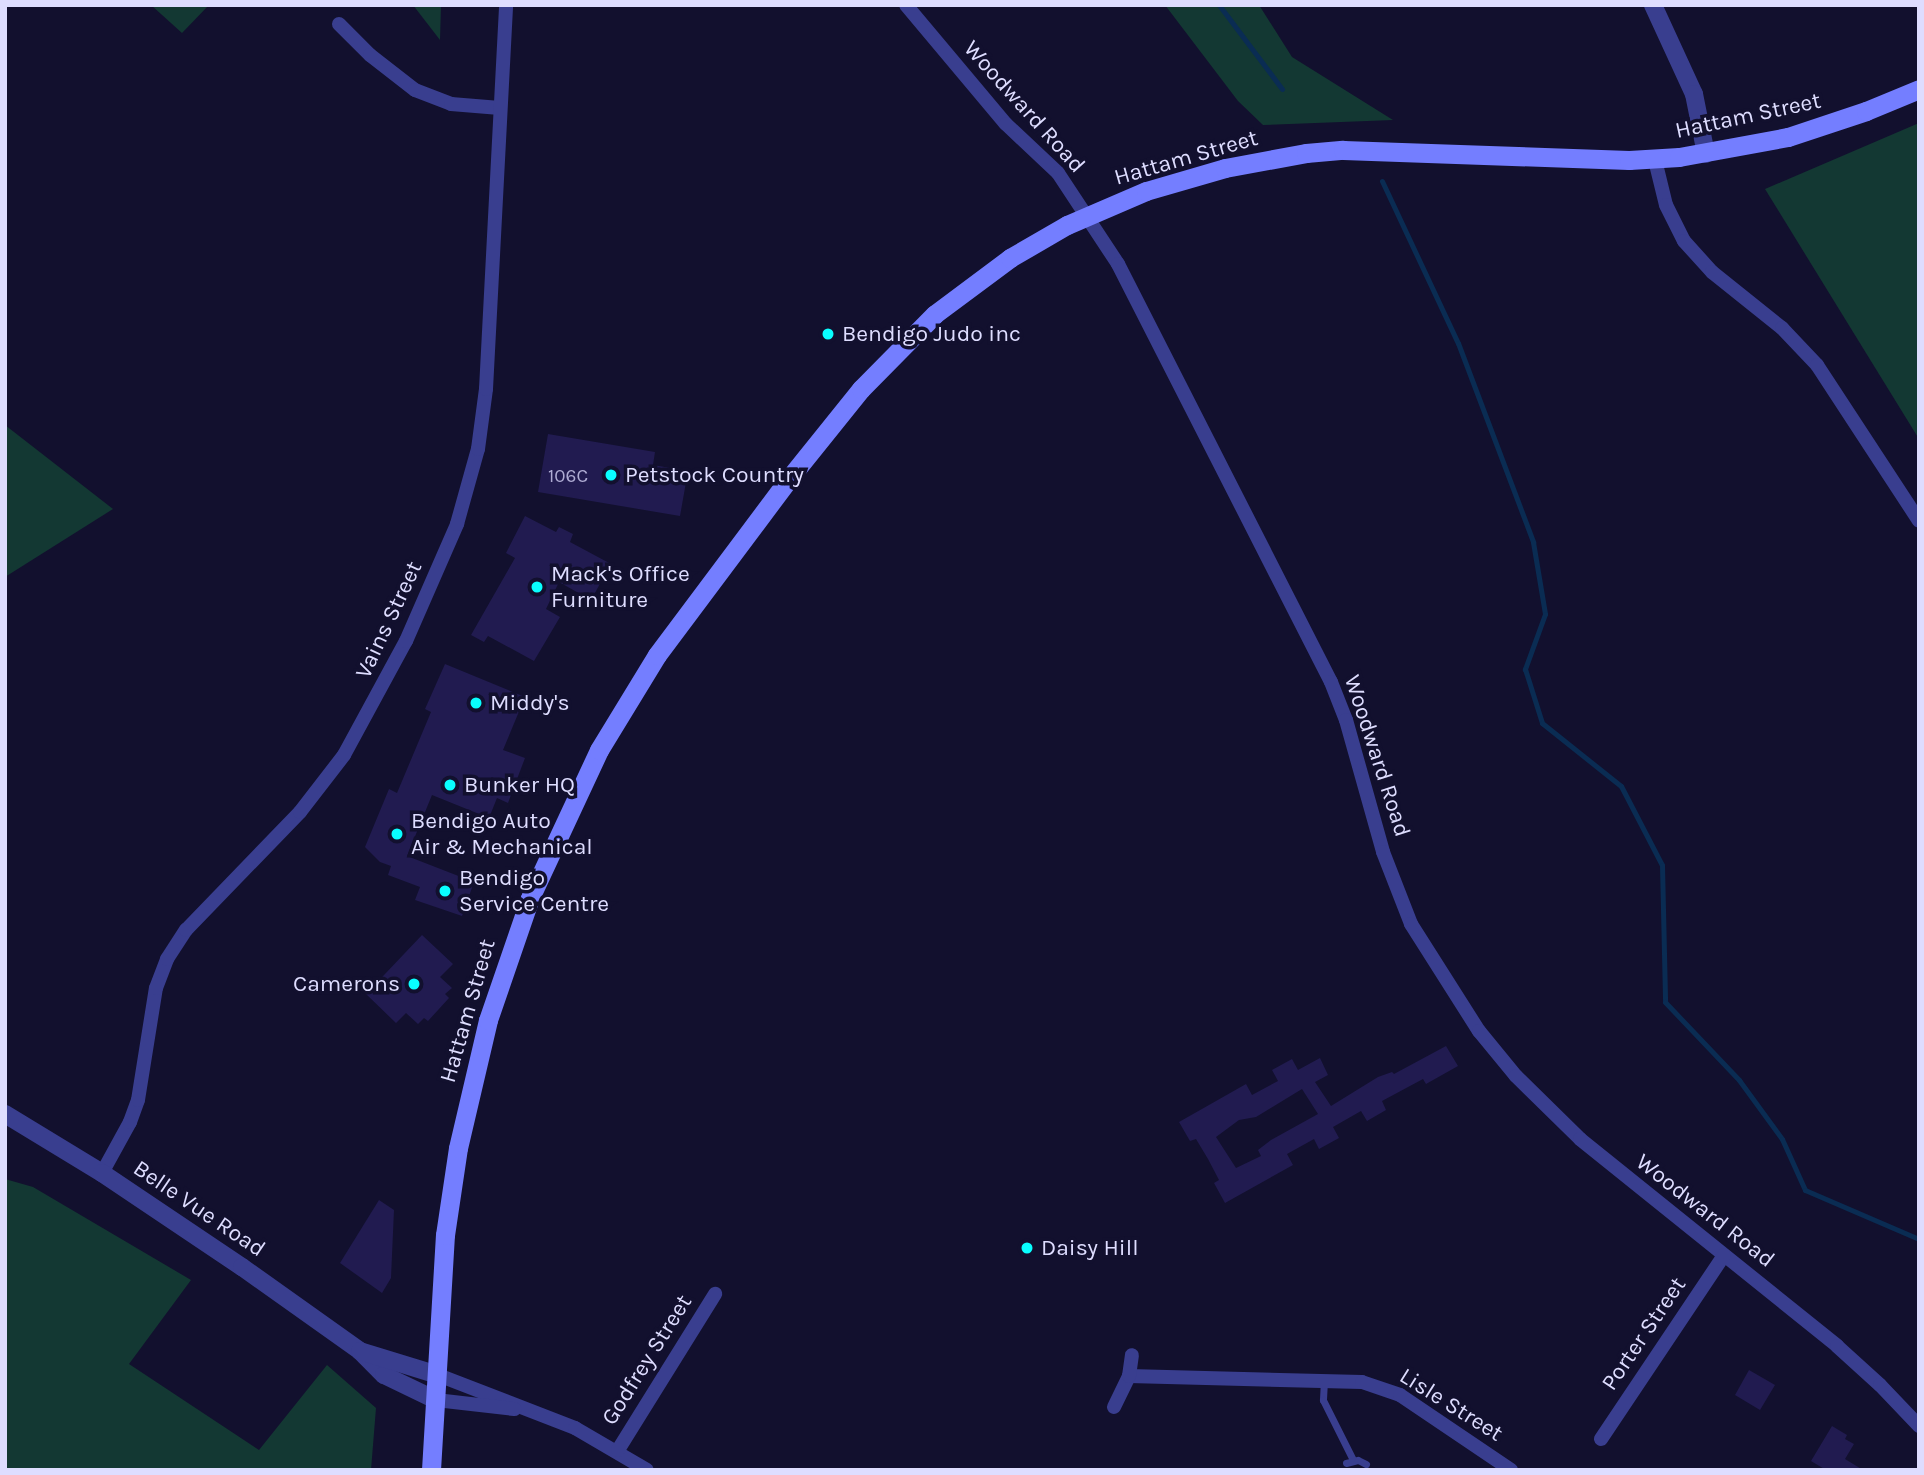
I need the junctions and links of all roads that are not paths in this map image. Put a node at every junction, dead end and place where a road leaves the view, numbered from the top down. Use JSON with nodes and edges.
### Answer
{"nodes":[{"id":1,"x":506,"y":5,"type":"edge"},
{"id":2,"x":906,"y":5,"type":"edge"},
{"id":3,"x":1653,"y":5,"type":"edge"},
{"id":4,"x":339,"y":24,"type":"dead end"},
{"id":5,"x":1919,"y":89,"type":"edge"},
{"id":6,"x":500,"y":108,"type":"junction"},
{"id":7,"x":1706,"y":154,"type":"junction"},
{"id":8,"x":1655,"y":160,"type":"junction"},
{"id":9,"x":1088,"y":215,"type":"junction"},
{"id":10,"x":1919,"y":521,"type":"edge"},
{"id":11,"x":5,"y":1114,"type":"edge"},
{"id":12,"x":102,"y":1173,"type":"junction"},
{"id":13,"x":1724,"y":1255,"type":"junction"},
{"id":14,"x":715,"y":1293,"type":"dead end"},
{"id":15,"x":360,"y":1351,"type":"junction"},
{"id":16,"x":1132,"y":1355,"type":"dead end"},
{"id":17,"x":438,"y":1376,"type":"junction"},
{"id":18,"x":1129,"y":1376,"type":"junction"},
{"id":19,"x":1324,"y":1379,"type":"junction"},
{"id":20,"x":436,"y":1400,"type":"junction"},
{"id":21,"x":1114,"y":1407,"type":"dead end"},
{"id":22,"x":519,"y":1409,"type":"junction"},
{"id":23,"x":1919,"y":1426,"type":"edge"},
{"id":24,"x":1601,"y":1439,"type":"dead end"},
{"id":25,"x":618,"y":1450,"type":"junction"},
{"id":26,"x":1366,"y":1464,"type":"dead end"},
{"id":27,"x":431,"y":1470,"type":"edge"},
{"id":28,"x":648,"y":1470,"type":"edge"},
{"id":29,"x":1511,"y":1470,"type":"edge"}],
"edges":[{"from":1,"to":6,"type":"street","name":"Vains Street"},
{"from":2,"to":9,"type":"street","name":"Woodward Road"},
{"from":3,"to":7,"type":"street"},
{"from":4,"to":6,"type":"street"},
{"from":5,"to":7,"type":"main road","name":"Hattam Street"},
{"from":6,"to":12,"type":"street","name":"Vains Street"},
{"from":7,"to":8,"type":"main road","name":"Hattam Street"},
{"from":8,"to":9,"type":"main road","name":"Hattam Street"},
{"from":8,"to":10,"type":"street"},
{"from":9,"to":13,"type":"street","name":"Woodward Road"},
{"from":9,"to":17,"type":"main road","name":"Hattam Street"},
{"from":11,"to":12,"type":"street","name":"Belle Vue Road"},
{"from":12,"to":15,"type":"street","name":"Belle Vue Road"},
{"from":13,"to":23,"type":"street","name":"Woodward Road"},
{"from":13,"to":24,"type":"street","name":"Porter Street"},
{"from":14,"to":25,"type":"street","name":"Godfrey Street"},
{"from":15,"to":17,"type":"street","name":"Belle Vue Road"},
{"from":15,"to":20,"type":"street","name":"Belle Vue Road"},
{"from":16,"to":18,"type":"street"},
{"from":17,"to":20,"type":"main road","name":"Hattam Street"},
{"from":17,"to":22,"type":"street","name":"Belle Vue Road"},
{"from":18,"to":19,"type":"street","name":"Lisle Street"},
{"from":18,"to":21,"type":"street"},
{"from":19,"to":26,"type":"lane"},
{"from":19,"to":29,"type":"street","name":"Lisle Street"},
{"from":20,"to":22,"type":"street","name":"Belle Vue Road"},
{"from":20,"to":27,"type":"main road","name":"Hattam Street"},
{"from":22,"to":25,"type":"street","name":"Belle Vue Road"},
{"from":25,"to":28,"type":"street","name":"Belle Vue Road"}]}
